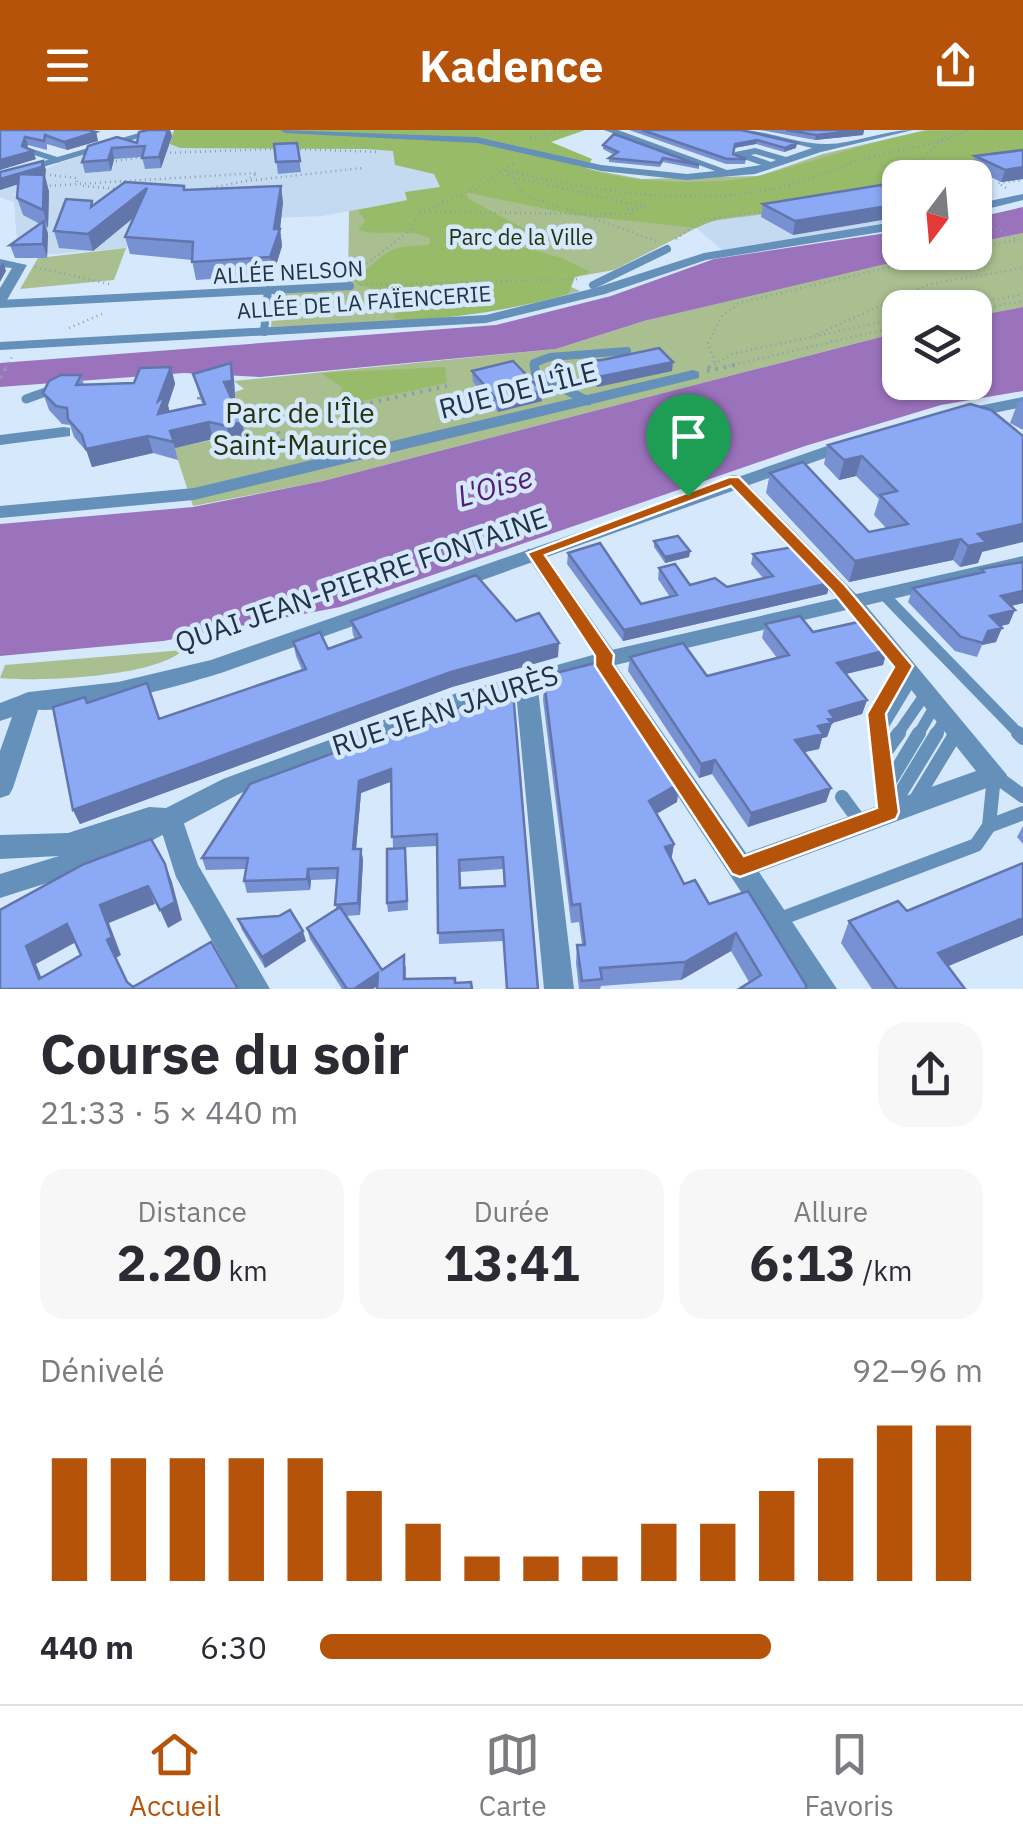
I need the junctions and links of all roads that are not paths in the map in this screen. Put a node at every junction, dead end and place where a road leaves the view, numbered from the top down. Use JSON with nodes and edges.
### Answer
{"nodes":[{"id":1,"x":105,"y":130,"type":"edge"},
{"id":2,"x":160,"y":130,"type":"edge"},
{"id":3,"x":284,"y":130,"type":"edge"},
{"id":4,"x":609,"y":130,"type":"edge"},
{"id":5,"x":743,"y":130,"type":"edge"},
{"id":6,"x":903,"y":130,"type":"edge"},
{"id":7,"x":126,"y":138,"type":"junction"},
{"id":8,"x":827,"y":147,"type":"junction"},
{"id":9,"x":30,"y":150,"type":"edge"},
{"id":10,"x":787,"y":160,"type":"junction"},
{"id":11,"x":58,"y":164,"type":"junction"},
{"id":12,"x":772,"y":166,"type":"junction"},
{"id":13,"x":734,"y":174,"type":"junction"},
{"id":14,"x":0,"y":177,"type":"edge"},
{"id":15,"x":1023,"y":197,"type":"edge"},
{"id":16,"x":992,"y":204,"type":"edge"},
{"id":17,"x":882,"y":228,"type":"edge"},
{"id":18,"x":666,"y":246,"type":"road end"},
{"id":19,"x":0,"y":263,"type":"edge"},
{"id":20,"x":592,"y":285,"type":"junction"},
{"id":21,"x":350,"y":286,"type":"road end"},
{"id":22,"x":268,"y":290,"type":"junction"},
{"id":23,"x":0,"y":302,"type":"edge"},
{"id":24,"x":264,"y":332,"type":"junction"},
{"id":25,"x":7,"y":350,"type":"edge"},
{"id":26,"x":627,"y":351,"type":"edge"},
{"id":27,"x":700,"y":373,"type":"road end"},
{"id":28,"x":60,"y":388,"type":"edge"},
{"id":29,"x":26,"y":399,"type":"dead end"},
{"id":30,"x":588,"y":402,"type":"junction"},
{"id":31,"x":1023,"y":402,"type":"edge"},
{"id":32,"x":999,"y":426,"type":"edge"},
{"id":33,"x":64,"y":432,"type":"edge"},
{"id":34,"x":865,"y":438,"type":"edge"},
{"id":35,"x":0,"y":440,"type":"edge"},
{"id":36,"x":734,"y":480,"type":"junction"},
{"id":37,"x":0,"y":512,"type":"edge"},
{"id":38,"x":535,"y":553,"type":"junction"},
{"id":39,"x":1023,"y":562,"type":"edge"},
{"id":40,"x":884,"y":594,"type":"junction"},
{"id":41,"x":852,"y":602,"type":"junction"},
{"id":42,"x":604,"y":660,"type":"junction"},
{"id":43,"x":526,"y":681,"type":"junction"},
{"id":44,"x":930,"y":698,"type":"junction"},
{"id":45,"x":0,"y":702,"type":"edge"},
{"id":46,"x":28,"y":702,"type":"junction"},
{"id":47,"x":0,"y":712,"type":"edge"},
{"id":48,"x":1023,"y":738,"type":"edge"},
{"id":49,"x":882,"y":758,"type":"junction"},
{"id":50,"x":994,"y":775,"type":"junction"},
{"id":51,"x":0,"y":788,"type":"edge"},
{"id":52,"x":1023,"y":796,"type":"edge"},
{"id":53,"x":842,"y":797,"type":"dead end"},
{"id":54,"x":896,"y":802,"type":"junction"},
{"id":55,"x":1023,"y":813,"type":"edge"},
{"id":56,"x":171,"y":820,"type":"junction"},
{"id":57,"x":861,"y":823,"type":"junction"},
{"id":58,"x":989,"y":826,"type":"junction"},
{"id":59,"x":0,"y":847,"type":"edge"},
{"id":60,"x":740,"y":867,"type":"junction"},
{"id":61,"x":0,"y":886,"type":"edge"},
{"id":62,"x":779,"y":920,"type":"junction"},
{"id":63,"x":255,"y":989,"type":"edge"},
{"id":64,"x":560,"y":989,"type":"edge"},
{"id":65,"x":822,"y":989,"type":"edge"}],
"edges":[{"from":1,"to":7,"type":"street"},
{"from":2,"to":7,"type":"street"},
{"from":3,"to":13,"type":"street"},
{"from":4,"to":13,"type":"street"},
{"from":5,"to":8,"type":"street"},
{"from":6,"to":8,"type":"street"},
{"from":7,"to":11,"type":"street"},
{"from":8,"to":10,"type":"street"},
{"from":9,"to":11,"type":"lane"},
{"from":10,"to":12,"type":"street"},
{"from":10,"to":12,"type":"street"},
{"from":11,"to":14,"type":"street"},
{"from":12,"to":13,"type":"street"},
{"from":15,"to":16,"type":"street"},
{"from":17,"to":20,"type":"street","name":"ALLÉE DE LA FAÏENCERIE"},
{"from":18,"to":20,"type":"lane"},
{"from":19,"to":23,"type":"street"},
{"from":20,"to":24,"type":"street","name":"ALLÉE DE LA FAÏENCERIE"},
{"from":21,"to":22,"type":"lane","name":"ALLÉE NELSON"},
{"from":22,"to":23,"type":"lane","name":"ALLÉE NELSON"},
{"from":22,"to":24,"type":"lane"},
{"from":24,"to":25,"type":"street","name":"ALLÉE DE LA FAÏENCERIE"},
{"from":26,"to":30,"type":"lane"},
{"from":27,"to":30,"type":"street","name":"RUE DE L'ÎLE"},
{"from":28,"to":29,"type":"lane"},
{"from":30,"to":37,"type":"street","name":"RUE DE L'ÎLE"},
{"from":31,"to":32,"type":"street"},
{"from":33,"to":35,"type":"street"},
{"from":34,"to":36,"type":"street","name":"QUAI JEAN-PIERRE FONTAINE"},
{"from":36,"to":38,"type":"street","name":"QUAI JEAN-PIERRE FONTAINE"},
{"from":36,"to":41,"type":"street"},
{"from":38,"to":42,"type":"street"},
{"from":38,"to":46,"type":"street","name":"QUAI JEAN-PIERRE FONTAINE"},
{"from":39,"to":40,"type":"street","name":"RUE JEAN JAURÈS"},
{"from":40,"to":41,"type":"street","name":"RUE JEAN JAURÈS"},
{"from":40,"to":48,"type":"lane"},
{"from":41,"to":42,"type":"street","name":"RUE JEAN JAURÈS"},
{"from":41,"to":44,"type":"street"},
{"from":42,"to":43,"type":"street","name":"RUE JEAN JAURÈS"},
{"from":42,"to":60,"type":"street"},
{"from":43,"to":56,"type":"street","name":"RUE JEAN JAURÈS"},
{"from":43,"to":64,"type":"street"},
{"from":44,"to":49,"type":"lane"},
{"from":44,"to":49,"type":"lane"},
{"from":44,"to":50,"type":"street"},
{"from":44,"to":54,"type":"lane"},
{"from":44,"to":54,"type":"lane"},
{"from":44,"to":54,"type":"lane"},
{"from":45,"to":46,"type":"street","name":"QUAI JEAN-PIERRE FONTAINE"},
{"from":46,"to":47,"type":"street"},
{"from":46,"to":51,"type":"street"},
{"from":49,"to":54,"type":"lane"},
{"from":50,"to":52,"type":"lane"},
{"from":50,"to":54,"type":"street"},
{"from":50,"to":58,"type":"lane"},
{"from":53,"to":57,"type":"lane"},
{"from":54,"to":57,"type":"street"},
{"from":55,"to":58,"type":"lane"},
{"from":56,"to":59,"type":"street","name":"RUE JEAN JAURÈS"},
{"from":56,"to":61,"type":"street","name":"RUE JEAN JAURÈS"},
{"from":56,"to":63,"type":"street"},
{"from":57,"to":60,"type":"street"},
{"from":58,"to":62,"type":"lane"},
{"from":60,"to":62,"type":"street"},
{"from":62,"to":65,"type":"street"}]}
